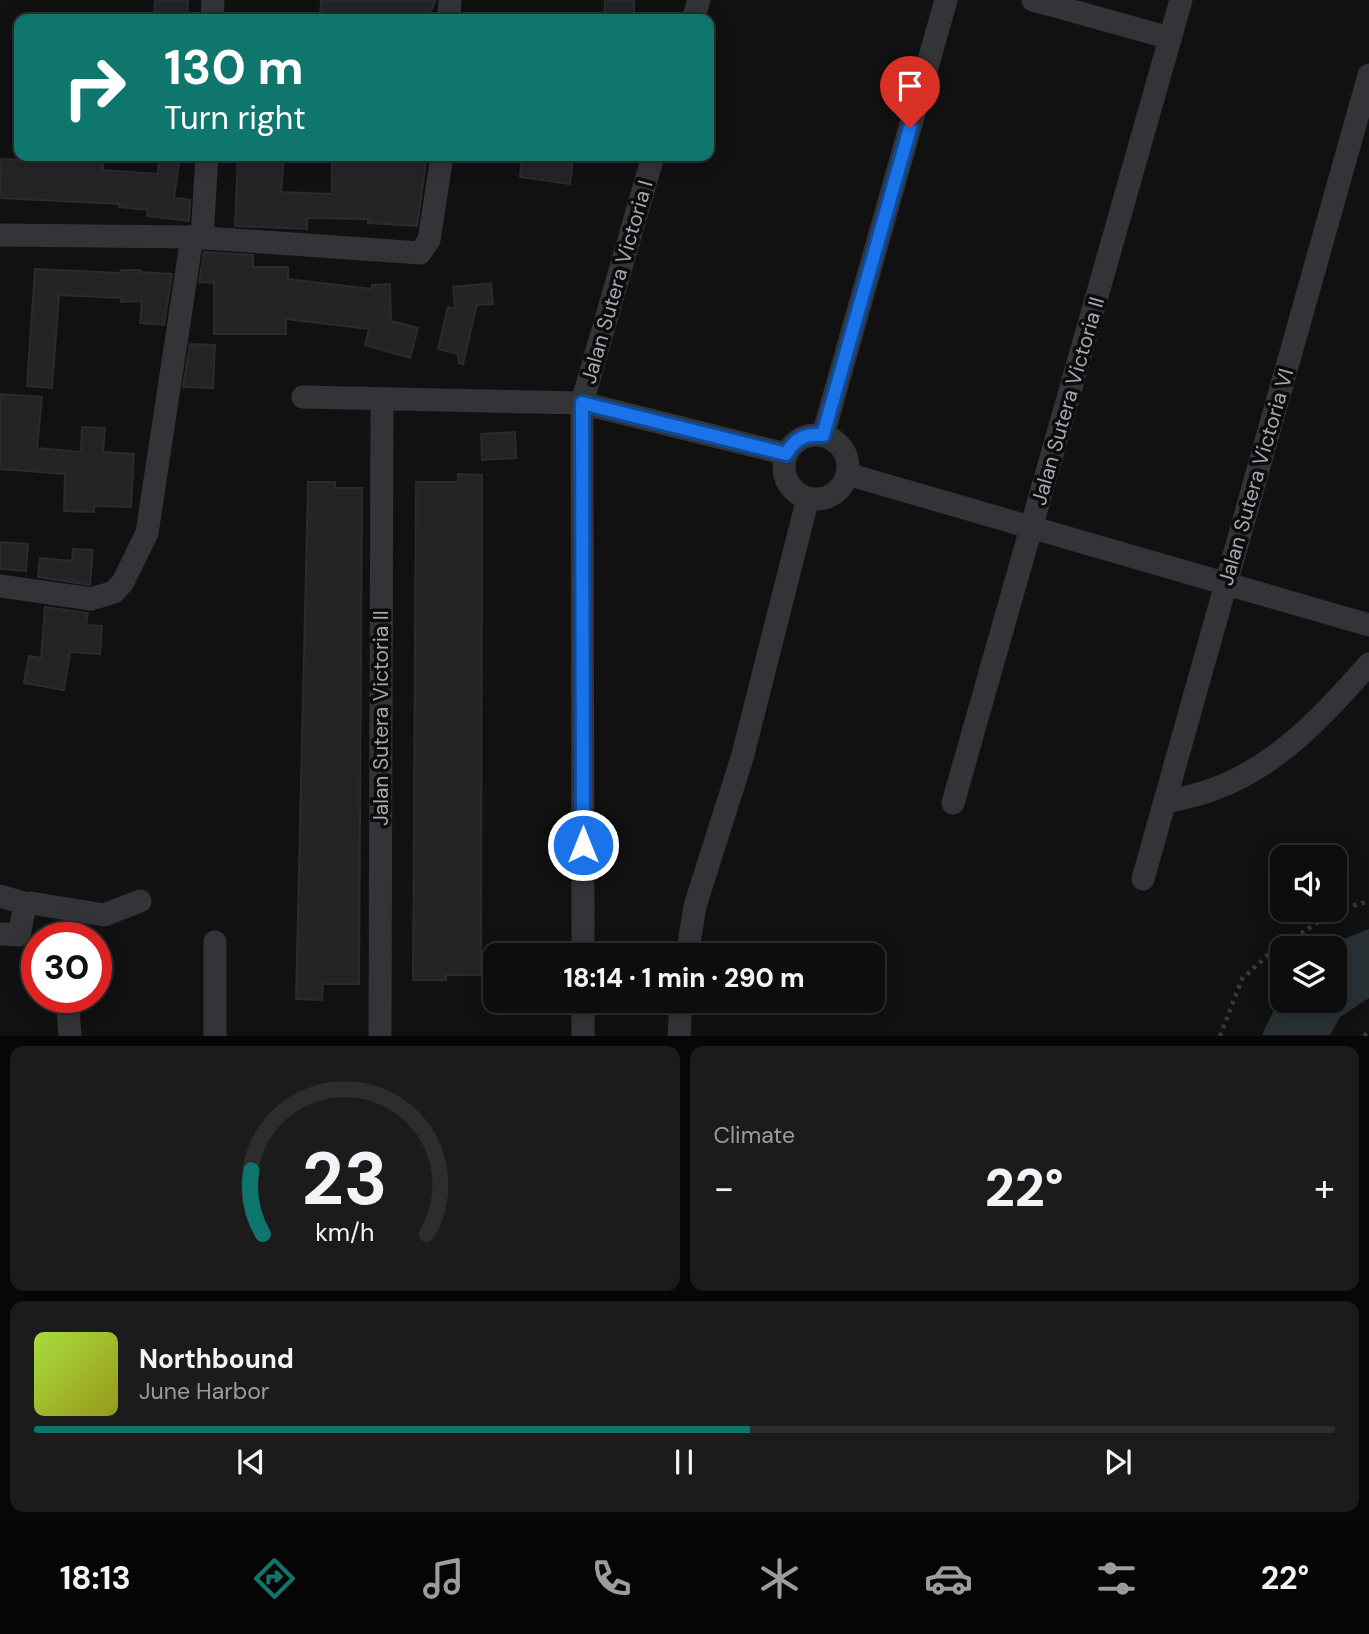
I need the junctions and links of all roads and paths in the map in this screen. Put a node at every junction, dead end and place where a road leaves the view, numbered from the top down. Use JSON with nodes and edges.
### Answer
{"nodes":[{"id":1,"x":946,"y":0,"type":"edge"},
{"id":2,"x":1033,"y":0,"type":"edge"},
{"id":3,"x":1181,"y":0,"type":"edge"},
{"id":4,"x":1170,"y":38,"type":"junction"},
{"id":5,"x":1369,"y":75,"type":"edge"},
{"id":6,"x":205,"y":161,"type":"edge"},
{"id":7,"x":441,"y":161,"type":"edge"},
{"id":8,"x":652,"y":161,"type":"edge"},
{"id":9,"x":0,"y":235,"type":"edge"},
{"id":10,"x":197,"y":238,"type":"junction"},
{"id":11,"x":303,"y":397,"type":"dead end"},
{"id":12,"x":382,"y":400,"type":"junction"},
{"id":13,"x":582,"y":403,"type":"junction"},
{"id":14,"x":823,"y":435,"type":"junction"},
{"id":15,"x":786,"y":454,"type":"junction"},
{"id":16,"x":847,"y":474,"type":"junction"},
{"id":17,"x":808,"y":498,"type":"junction"},
{"id":18,"x":1032,"y":528,"type":"junction"},
{"id":19,"x":1225,"y":584,"type":"junction"},
{"id":20,"x":0,"y":586,"type":"edge"},
{"id":21,"x":1369,"y":625,"type":"edge"},
{"id":22,"x":1369,"y":664,"type":"edge"},
{"id":23,"x":1167,"y":802,"type":"junction"},
{"id":24,"x":953,"y":803,"type":"dead end"},
{"id":25,"x":1143,"y":879,"type":"dead end"},
{"id":26,"x":0,"y":896,"type":"edge"},
{"id":27,"x":140,"y":901,"type":"dead end"},
{"id":28,"x":1369,"y":901,"type":"edge"},
{"id":29,"x":28,"y":904,"type":"junction"},
{"id":30,"x":0,"y":934,"type":"edge"},
{"id":31,"x":215,"y":942,"type":"dead end"},
{"id":32,"x":583,"y":943,"type":"edge"},
{"id":33,"x":689,"y":943,"type":"edge"},
{"id":34,"x":68,"y":1013,"type":"edge"},
{"id":35,"x":583,"y":1013,"type":"edge"},
{"id":36,"x":680,"y":1013,"type":"edge"},
{"id":37,"x":1369,"y":1032,"type":"edge"},
{"id":38,"x":70,"y":1035,"type":"edge"},
{"id":39,"x":215,"y":1035,"type":"edge"},
{"id":40,"x":380,"y":1035,"type":"edge"},
{"id":41,"x":583,"y":1035,"type":"edge"},
{"id":42,"x":679,"y":1035,"type":"edge"},
{"id":43,"x":1220,"y":1035,"type":"edge"},
{"id":44,"x":1364,"y":1035,"type":"edge"}],
"edges":[{"from":1,"to":14,"type":"street"},
{"from":2,"to":4,"type":"street"},
{"from":3,"to":4,"type":"street","name":"Jalan Sutera Victoria II"},
{"from":4,"to":18,"type":"street","name":"Jalan Sutera Victoria II"},
{"from":5,"to":19,"type":"street","name":"Jalan Sutera Victoria VI"},
{"from":6,"to":10,"type":"street"},
{"from":7,"to":10,"type":"street"},
{"from":8,"to":13,"type":"street","name":"Jalan Sutera Victoria I"},
{"from":9,"to":10,"type":"street"},
{"from":10,"to":20,"type":"street"},
{"from":11,"to":12,"type":"street"},
{"from":12,"to":13,"type":"street"},
{"from":12,"to":40,"type":"street","name":"Jalan Sutera Victoria II"},
{"from":13,"to":15,"type":"street"},
{"from":13,"to":32,"type":"street","name":"Jalan Sutera Victoria I"},
{"from":14,"to":15,"type":"street"},
{"from":14,"to":16,"type":"street"},
{"from":15,"to":17,"type":"street"},
{"from":16,"to":17,"type":"street"},
{"from":16,"to":18,"type":"street"},
{"from":17,"to":33,"type":"street"},
{"from":18,"to":19,"type":"street"},
{"from":18,"to":24,"type":"street","name":"Jalan Sutera Victoria II"},
{"from":19,"to":21,"type":"street"},
{"from":19,"to":23,"type":"street","name":"Jalan Sutera Victoria VI"},
{"from":22,"to":23,"type":"street"},
{"from":23,"to":25,"type":"street","name":"Jalan Sutera Victoria VI"},
{"from":26,"to":29,"type":"street"},
{"from":27,"to":29,"type":"street"},
{"from":28,"to":43,"type":"path"},
{"from":29,"to":30,"type":"street"},
{"from":31,"to":39,"type":"street"},
{"from":34,"to":38,"type":"street"},
{"from":35,"to":41,"type":"street"},
{"from":36,"to":42,"type":"street"},
{"from":37,"to":44,"type":"path"}]}
